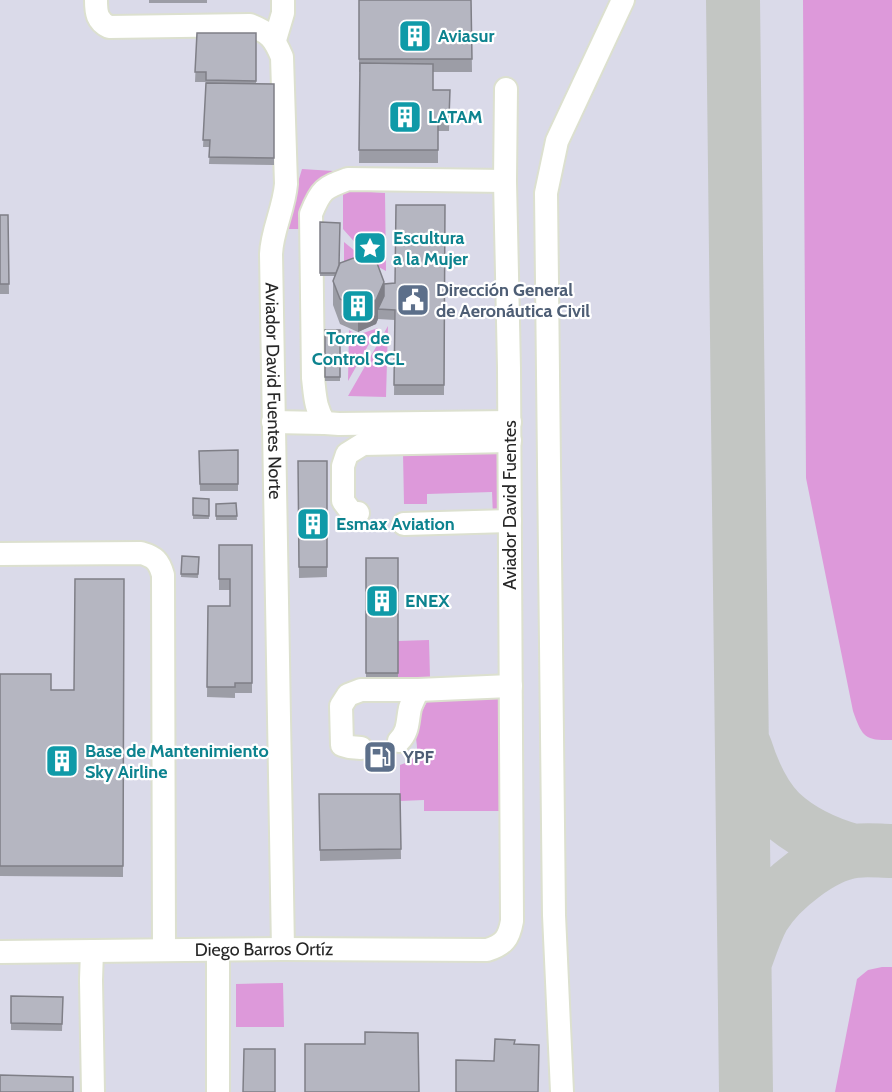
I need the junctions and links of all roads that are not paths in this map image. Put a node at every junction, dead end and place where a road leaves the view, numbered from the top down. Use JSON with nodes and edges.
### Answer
{"nodes":[{"id":1,"x":96,"y":0,"type":"edge"},
{"id":2,"x":283,"y":0,"type":"edge"},
{"id":3,"x":623,"y":0,"type":"edge"},
{"id":4,"x":275,"y":40,"type":"junction"},
{"id":5,"x":506,"y":89,"type":"dead end"},
{"id":6,"x":505,"y":181,"type":"junction"},
{"id":7,"x":315,"y":402,"type":"junction"},
{"id":8,"x":282,"y":422,"type":"junction"},
{"id":9,"x":325,"y":423,"type":"junction"},
{"id":10,"x":510,"y":431,"type":"junction"},
{"id":11,"x":358,"y":513,"type":"dead end"},
{"id":12,"x":510,"y":521,"type":"junction"},
{"id":13,"x":404,"y":524,"type":"dead end"},
{"id":14,"x":0,"y":554,"type":"edge"},
{"id":15,"x":511,"y":686,"type":"junction"},
{"id":16,"x":418,"y":690,"type":"junction"},
{"id":17,"x":399,"y":741,"type":"dead end"},
{"id":18,"x":361,"y":748,"type":"dead end"},
{"id":19,"x":513,"y":921,"type":"joint"},
{"id":20,"x":283,"y":949,"type":"junction"},
{"id":21,"x":164,"y":950,"type":"junction"},
{"id":22,"x":218,"y":950,"type":"junction"},
{"id":23,"x":92,"y":951,"type":"junction"},
{"id":24,"x":0,"y":952,"type":"edge"},
{"id":25,"x":93,"y":1092,"type":"edge"},
{"id":26,"x":218,"y":1092,"type":"edge"},
{"id":27,"x":562,"y":1092,"type":"edge"}],
"edges":[{"from":1,"to":4,"type":"street"},
{"from":2,"to":4,"type":"street"},
{"from":3,"to":27,"type":"street"},
{"from":4,"to":8,"type":"street","name":"Aviador David Fuentes Norte"},
{"from":5,"to":6,"type":"street","name":"Aviador David Fuentes"},
{"from":6,"to":7,"type":"street"},
{"from":6,"to":10,"type":"street","name":"Aviador David Fuentes"},
{"from":7,"to":8,"type":"street"},
{"from":7,"to":9,"type":"street"},
{"from":8,"to":9,"type":"street"},
{"from":8,"to":20,"type":"street","name":"Aviador David Fuentes Norte"},
{"from":9,"to":10,"type":"street"},
{"from":10,"to":11,"type":"street"},
{"from":10,"to":12,"type":"street","name":"Aviador David Fuentes"},
{"from":12,"to":13,"type":"street"},
{"from":12,"to":15,"type":"street","name":"Aviador David Fuentes"},
{"from":14,"to":21,"type":"street"},
{"from":15,"to":16,"type":"street"},
{"from":15,"to":19,"type":"street","name":"Aviador David Fuentes"},
{"from":16,"to":17,"type":"street"},
{"from":16,"to":18,"type":"street"},
{"from":19,"to":20,"type":"street","name":"Diego Barros Ortíz"},
{"from":20,"to":22,"type":"street","name":"Diego Barros Ortíz"},
{"from":21,"to":22,"type":"street","name":"Diego Barros Ortíz"},
{"from":21,"to":23,"type":"street","name":"Diego Barros Ortíz"},
{"from":22,"to":26,"type":"street"},
{"from":23,"to":24,"type":"street","name":"Diego Barros Ortíz"},
{"from":23,"to":25,"type":"street"}]}
